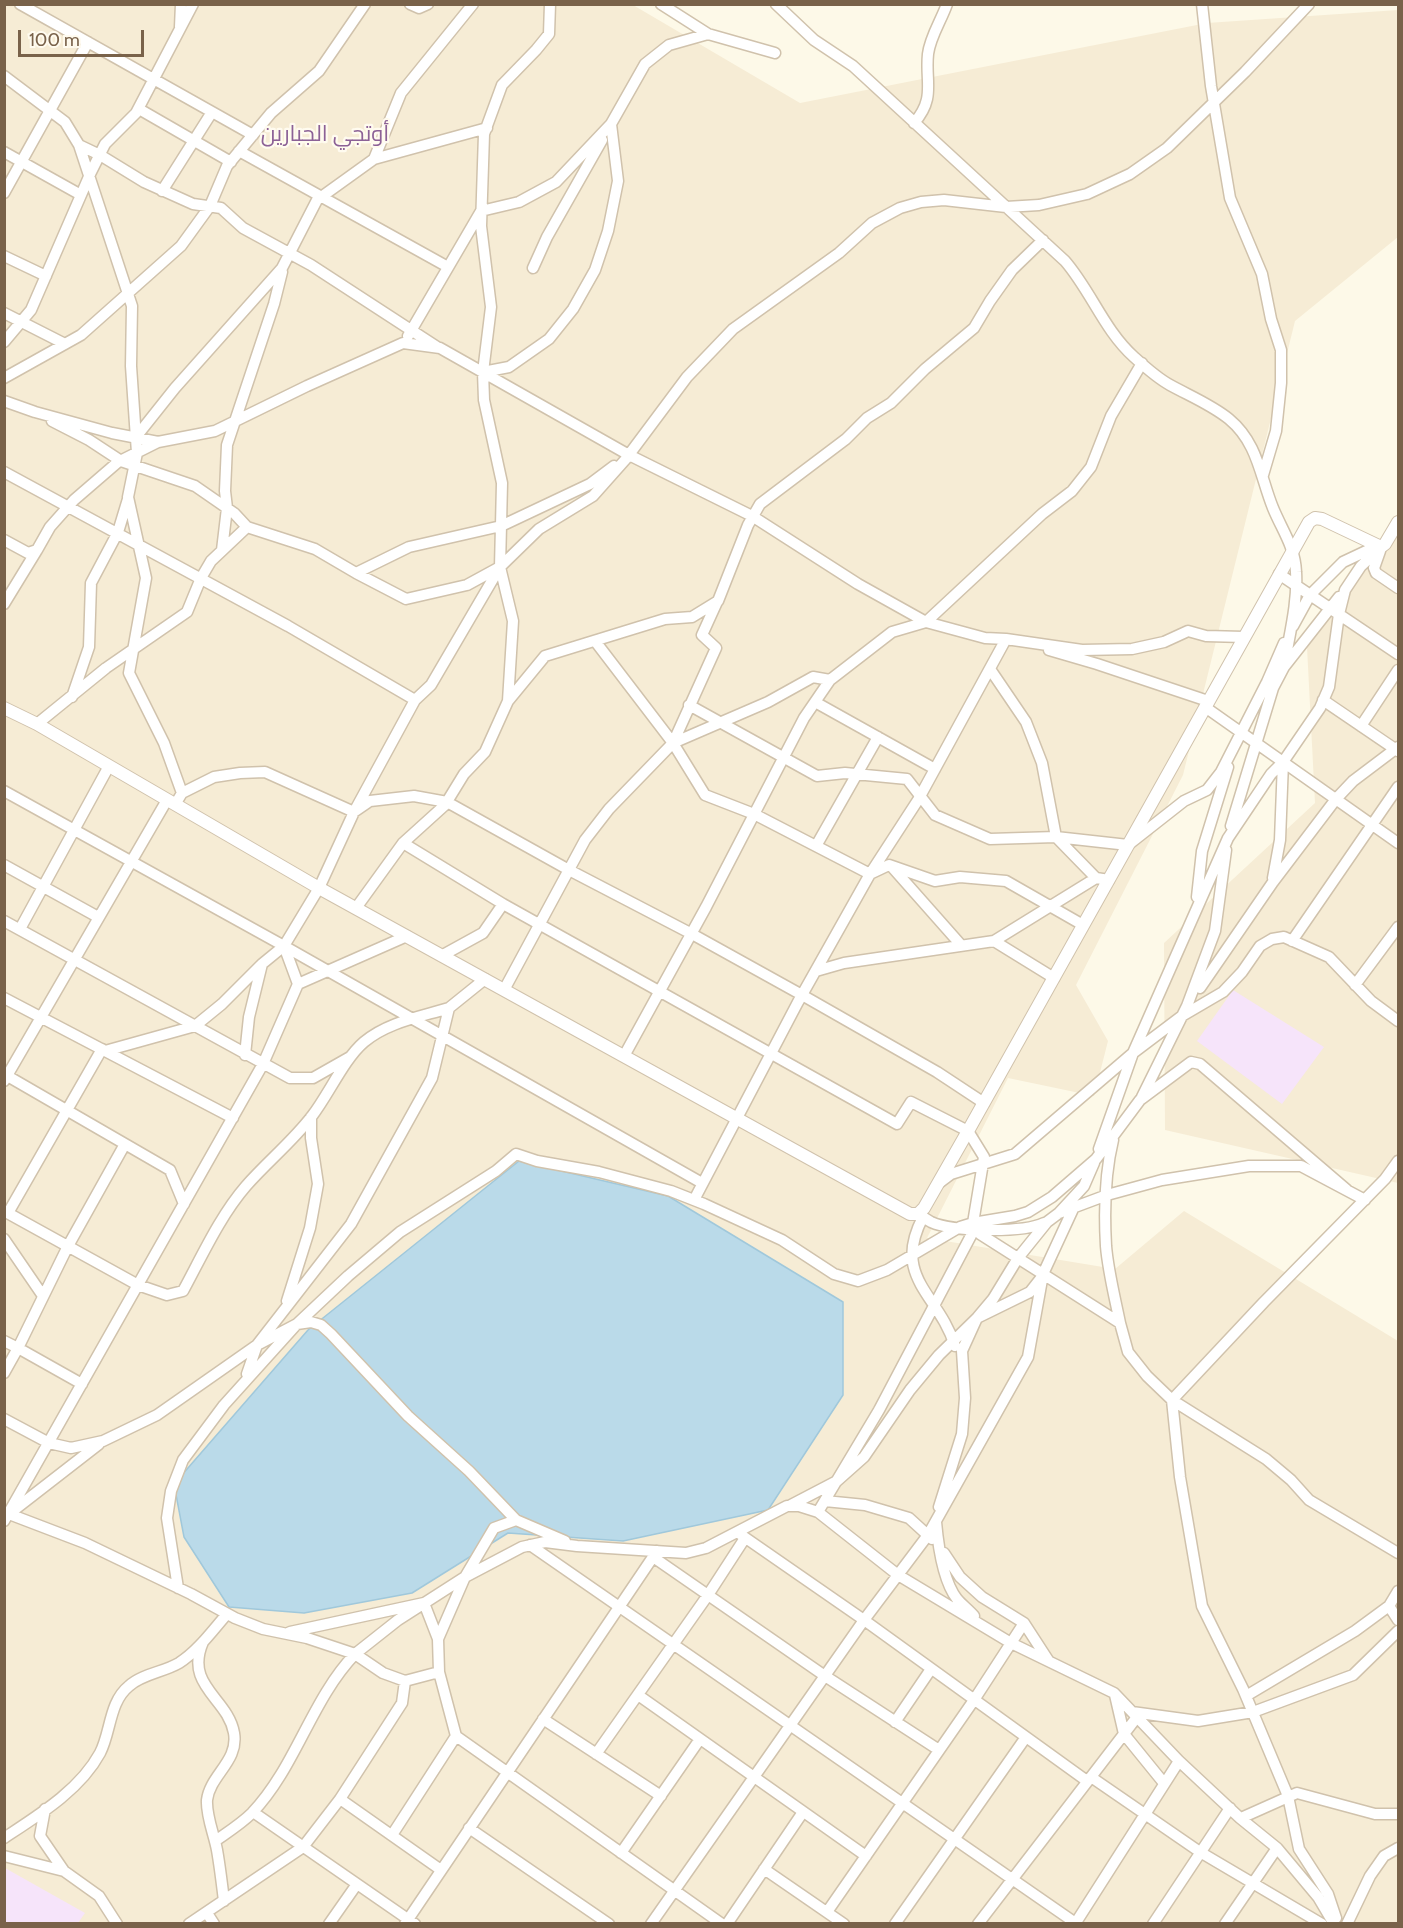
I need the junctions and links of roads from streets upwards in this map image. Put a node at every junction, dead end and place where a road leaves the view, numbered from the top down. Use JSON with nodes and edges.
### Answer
{"nodes":[{"id":1,"x":20,"y":4,"type":"edge"},
{"id":2,"x":181,"y":4,"type":"edge"},
{"id":3,"x":194,"y":4,"type":"edge"},
{"id":4,"x":365,"y":4,"type":"edge"},
{"id":5,"x":410,"y":4,"type":"edge"},
{"id":6,"x":428,"y":4,"type":"edge"},
{"id":7,"x":473,"y":4,"type":"edge"},
{"id":8,"x":550,"y":4,"type":"edge"},
{"id":9,"x":661,"y":4,"type":"edge"},
{"id":10,"x":776,"y":4,"type":"edge"},
{"id":11,"x":947,"y":4,"type":"edge"},
{"id":12,"x":1202,"y":4,"type":"edge"},
{"id":13,"x":1309,"y":4,"type":"edge"},
{"id":14,"x":180,"y":30,"type":"junction"},
{"id":15,"x":708,"y":34,"type":"junction"},
{"id":16,"x":87,"y":42,"type":"junction"},
{"id":17,"x":775,"y":53,"type":"dead end"},
{"id":18,"x":4,"y":76,"type":"edge"},
{"id":19,"x":154,"y":79,"type":"junction"},
{"id":20,"x":1215,"y":102,"type":"junction"},
{"id":21,"x":139,"y":109,"type":"junction"},
{"id":22,"x":50,"y":111,"type":"junction"},
{"id":23,"x":212,"y":112,"type":"junction"},
{"id":24,"x":914,"y":123,"type":"junction"},
{"id":25,"x":611,"y":124,"type":"junction"},
{"id":26,"x":487,"y":128,"type":"junction"},
{"id":27,"x":253,"y":135,"type":"junction"},
{"id":28,"x":194,"y":141,"type":"junction"},
{"id":29,"x":79,"y":145,"type":"junction"},
{"id":30,"x":4,"y":152,"type":"edge"},
{"id":31,"x":239,"y":152,"type":"junction"},
{"id":32,"x":100,"y":155,"type":"junction"},
{"id":33,"x":374,"y":159,"type":"junction"},
{"id":34,"x":22,"y":162,"type":"junction"},
{"id":35,"x":231,"y":162,"type":"junction"},
{"id":36,"x":89,"y":177,"type":"junction"},
{"id":37,"x":162,"y":190,"type":"junction"},
{"id":38,"x":4,"y":194,"type":"edge"},
{"id":39,"x":81,"y":195,"type":"junction"},
{"id":40,"x":323,"y":196,"type":"junction"},
{"id":41,"x":210,"y":206,"type":"junction"},
{"id":42,"x":1006,"y":207,"type":"junction"},
{"id":43,"x":481,"y":211,"type":"junction"},
{"id":44,"x":1043,"y":240,"type":"junction"},
{"id":45,"x":290,"y":254,"type":"junction"},
{"id":46,"x":4,"y":256,"type":"edge"},
{"id":47,"x":448,"y":267,"type":"junction"},
{"id":48,"x":282,"y":268,"type":"junction"},
{"id":49,"x":533,"y":268,"type":"dead end"},
{"id":50,"x":46,"y":276,"type":"junction"},
{"id":51,"x":128,"y":293,"type":"junction"},
{"id":52,"x":4,"y":313,"type":"edge"},
{"id":53,"x":21,"y":322,"type":"junction"},
{"id":54,"x":411,"y":330,"type":"junction"},
{"id":55,"x":4,"y":342,"type":"edge"},
{"id":56,"x":403,"y":343,"type":"junction"},
{"id":57,"x":65,"y":344,"type":"junction"},
{"id":58,"x":440,"y":348,"type":"junction"},
{"id":59,"x":1142,"y":363,"type":"junction"},
{"id":60,"x":483,"y":372,"type":"junction"},
{"id":61,"x":4,"y":378,"type":"edge"},
{"id":62,"x":4,"y":401,"type":"edge"},
{"id":63,"x":36,"y":412,"type":"junction"},
{"id":64,"x":236,"y":421,"type":"junction"},
{"id":65,"x":136,"y":437,"type":"junction"},
{"id":66,"x":158,"y":442,"type":"junction"},
{"id":67,"x":137,"y":453,"type":"junction"},
{"id":68,"x":629,"y":455,"type":"junction"},
{"id":69,"x":121,"y":461,"type":"junction"},
{"id":70,"x":135,"y":466,"type":"junction"},
{"id":71,"x":4,"y":472,"type":"edge"},
{"id":72,"x":1262,"y":476,"type":"junction"},
{"id":73,"x":128,"y":497,"type":"junction"},
{"id":74,"x":69,"y":505,"type":"junction"},
{"id":75,"x":227,"y":508,"type":"junction"},
{"id":76,"x":752,"y":516,"type":"junction"},
{"id":77,"x":1398,"y":522,"type":"edge"},
{"id":78,"x":501,"y":526,"type":"junction"},
{"id":79,"x":247,"y":527,"type":"junction"},
{"id":80,"x":118,"y":532,"type":"junction"},
{"id":81,"x":4,"y":540,"type":"edge"},
{"id":82,"x":138,"y":543,"type":"junction"},
{"id":83,"x":1379,"y":546,"type":"junction"},
{"id":84,"x":1293,"y":549,"type":"junction"},
{"id":85,"x":37,"y":550,"type":"junction"},
{"id":86,"x":222,"y":550,"type":"junction"},
{"id":87,"x":500,"y":567,"type":"junction"},
{"id":88,"x":356,"y":573,"type":"junction"},
{"id":89,"x":1279,"y":574,"type":"junction"},
{"id":90,"x":201,"y":578,"type":"junction"},
{"id":91,"x":1296,"y":585,"type":"junction"},
{"id":92,"x":1398,"y":588,"type":"edge"},
{"id":93,"x":1310,"y":595,"type":"junction"},
{"id":94,"x":718,"y":601,"type":"junction"},
{"id":95,"x":4,"y":604,"type":"edge"},
{"id":96,"x":1335,"y":612,"type":"junction"},
{"id":97,"x":926,"y":622,"type":"junction"},
{"id":98,"x":1289,"y":632,"type":"junction"},
{"id":99,"x":1244,"y":637,"type":"junction"},
{"id":100,"x":1006,"y":639,"type":"junction"},
{"id":101,"x":594,"y":641,"type":"junction"},
{"id":102,"x":132,"y":650,"type":"junction"},
{"id":103,"x":1398,"y":654,"type":"edge"},
{"id":104,"x":1284,"y":667,"type":"junction"},
{"id":105,"x":990,"y":669,"type":"junction"},
{"id":106,"x":1398,"y":670,"type":"edge"},
{"id":107,"x":830,"y":680,"type":"junction"},
{"id":108,"x":72,"y":697,"type":"junction"},
{"id":109,"x":415,"y":700,"type":"junction"},
{"id":110,"x":1323,"y":700,"type":"junction"},
{"id":111,"x":508,"y":701,"type":"junction"},
{"id":112,"x":815,"y":702,"type":"junction"},
{"id":113,"x":1207,"y":704,"type":"junction"},
{"id":114,"x":689,"y":705,"type":"junction"},
{"id":115,"x":4,"y":708,"type":"edge"},
{"id":116,"x":721,"y":723,"type":"junction"},
{"id":117,"x":37,"y":724,"type":"junction"},
{"id":118,"x":1361,"y":726,"type":"junction"},
{"id":119,"x":1238,"y":736,"type":"junction"},
{"id":120,"x":878,"y":737,"type":"junction"},
{"id":121,"x":673,"y":743,"type":"junction"},
{"id":122,"x":1256,"y":743,"type":"junction"},
{"id":123,"x":1398,"y":749,"type":"edge"},
{"id":124,"x":783,"y":758,"type":"junction"},
{"id":125,"x":1283,"y":762,"type":"junction"},
{"id":126,"x":109,"y":766,"type":"junction"},
{"id":127,"x":935,"y":769,"type":"junction"},
{"id":128,"x":856,"y":774,"type":"junction"},
{"id":129,"x":1398,"y":787,"type":"edge"},
{"id":130,"x":4,"y":791,"type":"edge"},
{"id":131,"x":920,"y":796,"type":"junction"},
{"id":132,"x":175,"y":799,"type":"junction"},
{"id":133,"x":1335,"y":799,"type":"junction"},
{"id":134,"x":447,"y":802,"type":"junction"},
{"id":135,"x":354,"y":812,"type":"junction"},
{"id":136,"x":754,"y":814,"type":"junction"},
{"id":137,"x":1372,"y":825,"type":"junction"},
{"id":138,"x":74,"y":830,"type":"junction"},
{"id":139,"x":1056,"y":837,"type":"junction"},
{"id":140,"x":1228,"y":838,"type":"junction"},
{"id":141,"x":403,"y":843,"type":"junction"},
{"id":142,"x":1398,"y":843,"type":"edge"},
{"id":143,"x":1128,"y":845,"type":"junction"},
{"id":144,"x":816,"y":846,"type":"junction"},
{"id":145,"x":131,"y":862,"type":"junction"},
{"id":146,"x":4,"y":865,"type":"edge"},
{"id":147,"x":889,"y":865,"type":"junction"},
{"id":148,"x":568,"y":870,"type":"junction"},
{"id":149,"x":870,"y":874,"type":"junction"},
{"id":150,"x":1096,"y":878,"type":"junction"},
{"id":151,"x":1109,"y":880,"type":"junction"},
{"id":152,"x":1273,"y":882,"type":"junction"},
{"id":153,"x":43,"y":886,"type":"junction"},
{"id":154,"x":319,"y":888,"type":"junction"},
{"id":155,"x":503,"y":904,"type":"junction"},
{"id":156,"x":1050,"y":905,"type":"junction"},
{"id":157,"x":356,"y":908,"type":"junction"},
{"id":158,"x":1196,"y":908,"type":"junction"},
{"id":159,"x":98,"y":917,"type":"junction"},
{"id":160,"x":4,"y":921,"type":"edge"},
{"id":161,"x":540,"y":923,"type":"junction"},
{"id":162,"x":1083,"y":925,"type":"junction"},
{"id":163,"x":1398,"y":927,"type":"edge"},
{"id":164,"x":20,"y":929,"type":"junction"},
{"id":165,"x":692,"y":934,"type":"junction"},
{"id":166,"x":407,"y":936,"type":"junction"},
{"id":167,"x":994,"y":941,"type":"junction"},
{"id":168,"x":1292,"y":941,"type":"junction"},
{"id":169,"x":961,"y":945,"type":"junction"},
{"id":170,"x":284,"y":946,"type":"junction"},
{"id":171,"x":443,"y":955,"type":"junction"},
{"id":172,"x":74,"y":959,"type":"junction"},
{"id":173,"x":262,"y":964,"type":"junction"},
{"id":174,"x":328,"y":971,"type":"junction"},
{"id":175,"x":816,"y":971,"type":"junction"},
{"id":176,"x":1054,"y":978,"type":"junction"},
{"id":177,"x":485,"y":979,"type":"junction"},
{"id":178,"x":298,"y":984,"type":"junction"},
{"id":179,"x":1355,"y":985,"type":"junction"},
{"id":180,"x":504,"y":990,"type":"junction"},
{"id":181,"x":661,"y":990,"type":"junction"},
{"id":182,"x":802,"y":995,"type":"junction"},
{"id":183,"x":4,"y":998,"type":"edge"},
{"id":184,"x":448,"y":1008,"type":"junction"},
{"id":185,"x":1184,"y":1011,"type":"junction"},
{"id":186,"x":40,"y":1017,"type":"junction"},
{"id":187,"x":412,"y":1019,"type":"junction"},
{"id":188,"x":1398,"y":1021,"type":"edge"},
{"id":189,"x":195,"y":1026,"type":"junction"},
{"id":190,"x":442,"y":1036,"type":"junction"},
{"id":191,"x":103,"y":1050,"type":"junction"},
{"id":192,"x":772,"y":1053,"type":"junction"},
{"id":193,"x":1132,"y":1053,"type":"junction"},
{"id":194,"x":245,"y":1054,"type":"junction"},
{"id":195,"x":351,"y":1056,"type":"junction"},
{"id":196,"x":624,"y":1056,"type":"junction"},
{"id":197,"x":263,"y":1064,"type":"junction"},
{"id":198,"x":5,"y":1077,"type":"edge"},
{"id":199,"x":1140,"y":1100,"type":"junction"},
{"id":200,"x":984,"y":1103,"type":"junction"},
{"id":201,"x":67,"y":1110,"type":"junction"},
{"id":202,"x":311,"y":1117,"type":"junction"},
{"id":203,"x":233,"y":1118,"type":"junction"},
{"id":204,"x":737,"y":1119,"type":"junction"},
{"id":205,"x":968,"y":1131,"type":"junction"},
{"id":206,"x":1115,"y":1134,"type":"junction"},
{"id":207,"x":125,"y":1144,"type":"junction"},
{"id":208,"x":1096,"y":1159,"type":"junction"},
{"id":209,"x":1398,"y":1161,"type":"edge"},
{"id":210,"x":983,"y":1166,"type":"junction"},
{"id":211,"x":702,"y":1183,"type":"junction"},
{"id":212,"x":938,"y":1184,"type":"junction"},
{"id":213,"x":1347,"y":1190,"type":"junction"},
{"id":214,"x":1107,"y":1195,"type":"junction"},
{"id":215,"x":694,"y":1200,"type":"junction"},
{"id":216,"x":1365,"y":1200,"type":"junction"},
{"id":217,"x":184,"y":1204,"type":"junction"},
{"id":218,"x":1074,"y":1207,"type":"junction"},
{"id":219,"x":6,"y":1212,"type":"edge"},
{"id":220,"x":1059,"y":1212,"type":"junction"},
{"id":221,"x":921,"y":1215,"type":"junction"},
{"id":222,"x":1047,"y":1222,"type":"junction"},
{"id":223,"x":974,"y":1226,"type":"junction"},
{"id":224,"x":960,"y":1227,"type":"junction"},
{"id":225,"x":4,"y":1239,"type":"edge"},
{"id":226,"x":68,"y":1246,"type":"junction"},
{"id":227,"x":910,"y":1255,"type":"junction"},
{"id":228,"x":1018,"y":1258,"type":"junction"},
{"id":229,"x":1043,"y":1274,"type":"junction"},
{"id":230,"x":138,"y":1285,"type":"junction"},
{"id":231,"x":43,"y":1296,"type":"junction"},
{"id":232,"x":935,"y":1305,"type":"junction"},
{"id":233,"x":285,"y":1308,"type":"junction"},
{"id":234,"x":977,"y":1318,"type":"junction"},
{"id":235,"x":1120,"y":1323,"type":"junction"},
{"id":236,"x":297,"y":1324,"type":"junction"},
{"id":237,"x":4,"y":1341,"type":"edge"},
{"id":238,"x":953,"y":1341,"type":"junction"},
{"id":239,"x":257,"y":1345,"type":"junction"},
{"id":240,"x":18,"y":1348,"type":"junction"},
{"id":241,"x":962,"y":1369,"type":"junction"},
{"id":242,"x":4,"y":1373,"type":"edge"},
{"id":243,"x":244,"y":1380,"type":"junction"},
{"id":244,"x":82,"y":1384,"type":"junction"},
{"id":245,"x":1172,"y":1400,"type":"junction"},
{"id":246,"x":4,"y":1419,"type":"edge"},
{"id":247,"x":103,"y":1441,"type":"junction"},
{"id":248,"x":49,"y":1443,"type":"junction"},
{"id":249,"x":837,"y":1481,"type":"junction"},
{"id":250,"x":825,"y":1501,"type":"junction"},
{"id":251,"x":787,"y":1506,"type":"junction"},
{"id":252,"x":818,"y":1512,"type":"junction"},
{"id":253,"x":7,"y":1517,"type":"edge"},
{"id":254,"x":516,"y":1520,"type":"junction"},
{"id":255,"x":936,"y":1521,"type":"junction"},
{"id":256,"x":741,"y":1535,"type":"junction"},
{"id":257,"x":928,"y":1535,"type":"junction"},
{"id":258,"x":530,"y":1545,"type":"junction"},
{"id":259,"x":938,"y":1545,"type":"junction"},
{"id":260,"x":577,"y":1546,"type":"junction"},
{"id":261,"x":1398,"y":1553,"type":"edge"},
{"id":262,"x":655,"y":1554,"type":"junction"},
{"id":263,"x":898,"y":1575,"type":"junction"},
{"id":264,"x":465,"y":1577,"type":"junction"},
{"id":265,"x":178,"y":1588,"type":"junction"},
{"id":266,"x":1398,"y":1591,"type":"edge"},
{"id":267,"x":708,"y":1595,"type":"junction"},
{"id":268,"x":424,"y":1603,"type":"junction"},
{"id":269,"x":1389,"y":1606,"type":"junction"},
{"id":270,"x":619,"y":1608,"type":"junction"},
{"id":271,"x":228,"y":1614,"type":"junction"},
{"id":272,"x":864,"y":1620,"type":"junction"},
{"id":273,"x":1398,"y":1620,"type":"edge"},
{"id":274,"x":1024,"y":1623,"type":"junction"},
{"id":275,"x":985,"y":1627,"type":"junction"},
{"id":276,"x":1398,"y":1631,"type":"edge"},
{"id":277,"x":284,"y":1633,"type":"junction"},
{"id":278,"x":438,"y":1639,"type":"junction"},
{"id":279,"x":203,"y":1641,"type":"junction"},
{"id":280,"x":1011,"y":1642,"type":"junction"},
{"id":281,"x":673,"y":1645,"type":"junction"},
{"id":282,"x":355,"y":1654,"type":"junction"},
{"id":283,"x":1048,"y":1661,"type":"junction"},
{"id":284,"x":932,"y":1669,"type":"junction"},
{"id":285,"x":439,"y":1671,"type":"junction"},
{"id":286,"x":825,"y":1676,"type":"junction"},
{"id":287,"x":405,"y":1681,"type":"junction"},
{"id":288,"x":1114,"y":1693,"type":"junction"},
{"id":289,"x":638,"y":1695,"type":"junction"},
{"id":290,"x":1246,"y":1696,"type":"junction"},
{"id":291,"x":974,"y":1700,"type":"junction"},
{"id":292,"x":1253,"y":1712,"type":"junction"},
{"id":293,"x":1135,"y":1714,"type":"junction"},
{"id":294,"x":543,"y":1719,"type":"junction"},
{"id":295,"x":895,"y":1722,"type":"junction"},
{"id":296,"x":790,"y":1726,"type":"junction"},
{"id":297,"x":1124,"y":1734,"type":"junction"},
{"id":298,"x":456,"y":1737,"type":"junction"},
{"id":299,"x":1026,"y":1737,"type":"junction"},
{"id":300,"x":699,"y":1739,"type":"junction"},
{"id":301,"x":939,"y":1750,"type":"junction"},
{"id":302,"x":596,"y":1754,"type":"junction"},
{"id":303,"x":1179,"y":1761,"type":"junction"},
{"id":304,"x":506,"y":1773,"type":"junction"},
{"id":305,"x":753,"y":1778,"type":"junction"},
{"id":306,"x":1089,"y":1779,"type":"junction"},
{"id":307,"x":1163,"y":1782,"type":"junction"},
{"id":308,"x":661,"y":1796,"type":"junction"},
{"id":309,"x":1288,"y":1796,"type":"junction"},
{"id":310,"x":339,"y":1799,"type":"junction"},
{"id":311,"x":903,"y":1803,"type":"junction"},
{"id":312,"x":1230,"y":1808,"type":"junction"},
{"id":313,"x":45,"y":1809,"type":"junction"},
{"id":314,"x":253,"y":1812,"type":"junction"},
{"id":315,"x":803,"y":1812,"type":"junction"},
{"id":316,"x":1144,"y":1814,"type":"junction"},
{"id":317,"x":1398,"y":1814,"type":"edge"},
{"id":318,"x":1241,"y":1818,"type":"junction"},
{"id":319,"x":469,"y":1828,"type":"junction"},
{"id":320,"x":392,"y":1835,"type":"junction"},
{"id":321,"x":4,"y":1838,"type":"edge"},
{"id":322,"x":955,"y":1840,"type":"junction"},
{"id":323,"x":215,"y":1841,"type":"junction"},
{"id":324,"x":303,"y":1847,"type":"junction"},
{"id":325,"x":1277,"y":1848,"type":"junction"},
{"id":326,"x":1398,"y":1848,"type":"edge"},
{"id":327,"x":1200,"y":1852,"type":"junction"},
{"id":328,"x":621,"y":1853,"type":"junction"},
{"id":329,"x":4,"y":1856,"type":"edge"},
{"id":330,"x":866,"y":1856,"type":"junction"},
{"id":331,"x":764,"y":1869,"type":"junction"},
{"id":332,"x":441,"y":1870,"type":"junction"},
{"id":333,"x":64,"y":1871,"type":"junction"},
{"id":334,"x":1012,"y":1879,"type":"junction"},
{"id":335,"x":357,"y":1884,"type":"junction"},
{"id":336,"x":1253,"y":1884,"type":"junction"},
{"id":337,"x":675,"y":1891,"type":"junction"},
{"id":338,"x":224,"y":1901,"type":"junction"},
{"id":339,"x":827,"y":1912,"type":"junction"},
{"id":340,"x":207,"y":1913,"type":"junction"},
{"id":341,"x":409,"y":1922,"type":"edge"},
{"id":342,"x":117,"y":1923,"type":"edge"},
{"id":343,"x":189,"y":1923,"type":"edge"},
{"id":344,"x":213,"y":1923,"type":"edge"},
{"id":345,"x":329,"y":1923,"type":"edge"},
{"id":346,"x":609,"y":1923,"type":"edge"},
{"id":347,"x":651,"y":1923,"type":"edge"},
{"id":348,"x":724,"y":1923,"type":"edge"},
{"id":349,"x":844,"y":1923,"type":"edge"},
{"id":350,"x":895,"y":1923,"type":"edge"},
{"id":351,"x":978,"y":1923,"type":"edge"},
{"id":352,"x":1076,"y":1923,"type":"edge"},
{"id":353,"x":1153,"y":1923,"type":"edge"},
{"id":354,"x":1225,"y":1923,"type":"edge"},
{"id":355,"x":1322,"y":1923,"type":"edge"},
{"id":356,"x":1336,"y":1923,"type":"edge"},
{"id":357,"x":1347,"y":1923,"type":"edge"}],
"edges":[{"from":1,"to":16,"type":"street"},
{"from":2,"to":14,"type":"street"},
{"from":3,"to":14,"type":"street"},
{"from":4,"to":27,"type":"street"},
{"from":5,"to":6,"type":"street"},
{"from":7,"to":33,"type":"street"},
{"from":8,"to":26,"type":"street"},
{"from":9,"to":15,"type":"street"},
{"from":10,"to":24,"type":"street"},
{"from":11,"to":24,"type":"street"},
{"from":12,"to":20,"type":"street"},
{"from":13,"to":20,"type":"street"},
{"from":14,"to":19,"type":"street"},
{"from":15,"to":17,"type":"street"},
{"from":15,"to":25,"type":"street"},
{"from":16,"to":19,"type":"street"},
{"from":16,"to":22,"type":"street"},
{"from":18,"to":22,"type":"street"},
{"from":19,"to":21,"type":"street"},
{"from":19,"to":23,"type":"street"},
{"from":20,"to":42,"type":"street"},
{"from":20,"to":72,"type":"street"},
{"from":21,"to":28,"type":"street"},
{"from":21,"to":32,"type":"street"},
{"from":22,"to":29,"type":"street"},
{"from":22,"to":34,"type":"street"},
{"from":23,"to":27,"type":"street"},
{"from":23,"to":28,"type":"street"},
{"from":24,"to":42,"type":"street"},
{"from":25,"to":43,"type":"street"},
{"from":25,"to":49,"type":"street"},
{"from":25,"to":60,"type":"street"},
{"from":26,"to":33,"type":"street"},
{"from":26,"to":43,"type":"street"},
{"from":27,"to":31,"type":"street"},
{"from":28,"to":35,"type":"street"},
{"from":28,"to":37,"type":"street"},
{"from":29,"to":32,"type":"street"},
{"from":29,"to":36,"type":"street"},
{"from":30,"to":34,"type":"street"},
{"from":31,"to":35,"type":"street"},
{"from":31,"to":40,"type":"street"},
{"from":32,"to":36,"type":"street"},
{"from":32,"to":37,"type":"street"},
{"from":33,"to":40,"type":"street"},
{"from":34,"to":38,"type":"street"},
{"from":34,"to":39,"type":"street"},
{"from":35,"to":41,"type":"street"},
{"from":36,"to":39,"type":"street"},
{"from":36,"to":51,"type":"street"},
{"from":37,"to":41,"type":"street"},
{"from":39,"to":50,"type":"street"},
{"from":40,"to":45,"type":"street"},
{"from":40,"to":47,"type":"street"},
{"from":41,"to":45,"type":"street"},
{"from":41,"to":51,"type":"street"},
{"from":42,"to":44,"type":"street"},
{"from":42,"to":68,"type":"street"},
{"from":43,"to":47,"type":"street"},
{"from":43,"to":60,"type":"street"},
{"from":44,"to":59,"type":"street"},
{"from":44,"to":76,"type":"street"},
{"from":45,"to":48,"type":"street"},
{"from":45,"to":54,"type":"street"},
{"from":46,"to":50,"type":"street"},
{"from":47,"to":54,"type":"street"},
{"from":48,"to":64,"type":"street"},
{"from":48,"to":65,"type":"street"},
{"from":50,"to":53,"type":"street"},
{"from":51,"to":57,"type":"street"},
{"from":51,"to":65,"type":"street"},
{"from":52,"to":53,"type":"street"},
{"from":53,"to":55,"type":"street"},
{"from":53,"to":57,"type":"street"},
{"from":54,"to":56,"type":"street"},
{"from":54,"to":58,"type":"street"},
{"from":56,"to":58,"type":"street"},
{"from":56,"to":64,"type":"street"},
{"from":57,"to":61,"type":"street"},
{"from":58,"to":60,"type":"street"},
{"from":59,"to":72,"type":"street"},
{"from":59,"to":97,"type":"street"},
{"from":60,"to":68,"type":"street"},
{"from":60,"to":78,"type":"street"},
{"from":62,"to":63,"type":"street"},
{"from":63,"to":65,"type":"street"},
{"from":63,"to":69,"type":"street"},
{"from":64,"to":66,"type":"street"},
{"from":64,"to":75,"type":"street"},
{"from":65,"to":66,"type":"street"},
{"from":65,"to":67,"type":"street"},
{"from":66,"to":67,"type":"street"},
{"from":67,"to":69,"type":"street"},
{"from":67,"to":70,"type":"street"},
{"from":68,"to":76,"type":"street"},
{"from":68,"to":78,"type":"street"},
{"from":68,"to":87,"type":"street"},
{"from":69,"to":70,"type":"street"},
{"from":69,"to":74,"type":"street"},
{"from":70,"to":73,"type":"street"},
{"from":70,"to":75,"type":"street"},
{"from":71,"to":74,"type":"street"},
{"from":72,"to":84,"type":"street"},
{"from":73,"to":80,"type":"street"},
{"from":73,"to":82,"type":"street"},
{"from":74,"to":80,"type":"street"},
{"from":74,"to":85,"type":"street"},
{"from":75,"to":79,"type":"street"},
{"from":75,"to":86,"type":"street"},
{"from":76,"to":94,"type":"street"},
{"from":76,"to":97,"type":"street"},
{"from":77,"to":83,"type":"street"},
{"from":78,"to":87,"type":"street"},
{"from":78,"to":88,"type":"street"},
{"from":79,"to":86,"type":"street"},
{"from":79,"to":88,"type":"street"},
{"from":80,"to":82,"type":"street"},
{"from":80,"to":108,"type":"street"},
{"from":81,"to":85,"type":"street"},
{"from":82,"to":90,"type":"street"},
{"from":82,"to":102,"type":"street"},
{"from":83,"to":84,"type":"street"},
{"from":83,"to":92,"type":"street"},
{"from":83,"to":93,"type":"street"},
{"from":83,"to":96,"type":"street"},
{"from":84,"to":89,"type":"street"},
{"from":84,"to":91,"type":"street"},
{"from":85,"to":95,"type":"street"},
{"from":86,"to":90,"type":"street"},
{"from":87,"to":88,"type":"street"},
{"from":87,"to":109,"type":"street"},
{"from":87,"to":111,"type":"street"},
{"from":89,"to":91,"type":"street"},
{"from":89,"to":99,"type":"street"},
{"from":90,"to":102,"type":"street"},
{"from":90,"to":109,"type":"street"},
{"from":91,"to":93,"type":"street"},
{"from":91,"to":98,"type":"street"},
{"from":93,"to":96,"type":"street"},
{"from":93,"to":98,"type":"street"},
{"from":94,"to":101,"type":"street"},
{"from":94,"to":114,"type":"street"},
{"from":96,"to":103,"type":"street"},
{"from":96,"to":104,"type":"street"},
{"from":96,"to":110,"type":"street"},
{"from":97,"to":100,"type":"street"},
{"from":97,"to":107,"type":"street"},
{"from":98,"to":104,"type":"street"},
{"from":98,"to":119,"type":"street"},
{"from":99,"to":100,"type":"street"},
{"from":99,"to":113,"type":"street"},
{"from":100,"to":105,"type":"street"},
{"from":100,"to":113,"type":"street"},
{"from":101,"to":111,"type":"street"},
{"from":101,"to":121,"type":"street"},
{"from":102,"to":108,"type":"street"},
{"from":102,"to":132,"type":"street"},
{"from":104,"to":122,"type":"street"},
{"from":105,"to":127,"type":"street"},
{"from":105,"to":139,"type":"street"},
{"from":106,"to":118,"type":"street"},
{"from":107,"to":112,"type":"street"},
{"from":107,"to":116,"type":"street"},
{"from":108,"to":117,"type":"street"},
{"from":109,"to":135,"type":"street"},
{"from":110,"to":118,"type":"street"},
{"from":110,"to":125,"type":"street"},
{"from":111,"to":134,"type":"street"},
{"from":112,"to":120,"type":"street"},
{"from":112,"to":124,"type":"street"},
{"from":113,"to":119,"type":"street"},
{"from":113,"to":143,"type":"street"},
{"from":114,"to":116,"type":"street"},
{"from":114,"to":121,"type":"street"},
{"from":115,"to":117,"type":"street"},
{"from":116,"to":121,"type":"street"},
{"from":116,"to":124,"type":"street"},
{"from":117,"to":126,"type":"street"},
{"from":118,"to":123,"type":"street"},
{"from":119,"to":122,"type":"street"},
{"from":119,"to":143,"type":"street"},
{"from":119,"to":158,"type":"street"},
{"from":120,"to":127,"type":"street"},
{"from":120,"to":128,"type":"street"},
{"from":121,"to":136,"type":"street"},
{"from":121,"to":148,"type":"street"},
{"from":122,"to":125,"type":"street"},
{"from":122,"to":140,"type":"street"},
{"from":123,"to":133,"type":"street"},
{"from":124,"to":128,"type":"street"},
{"from":124,"to":136,"type":"street"},
{"from":125,"to":133,"type":"street"},
{"from":125,"to":140,"type":"street"},
{"from":125,"to":152,"type":"street"},
{"from":126,"to":132,"type":"street"},
{"from":126,"to":138,"type":"street"},
{"from":127,"to":131,"type":"street"},
{"from":128,"to":131,"type":"street"},
{"from":128,"to":144,"type":"street"},
{"from":129,"to":137,"type":"street"},
{"from":130,"to":138,"type":"street"},
{"from":131,"to":139,"type":"street"},
{"from":131,"to":149,"type":"street"},
{"from":132,"to":135,"type":"street"},
{"from":132,"to":145,"type":"street"},
{"from":132,"to":154,"type":"street"},
{"from":133,"to":137,"type":"street"},
{"from":133,"to":152,"type":"street"},
{"from":134,"to":135,"type":"street"},
{"from":134,"to":141,"type":"street"},
{"from":134,"to":148,"type":"street"},
{"from":135,"to":154,"type":"street"},
{"from":136,"to":144,"type":"street"},
{"from":136,"to":165,"type":"street"},
{"from":137,"to":142,"type":"street"},
{"from":137,"to":168,"type":"street"},
{"from":138,"to":145,"type":"street"},
{"from":138,"to":153,"type":"street"},
{"from":139,"to":143,"type":"street"},
{"from":139,"to":150,"type":"street"},
{"from":140,"to":158,"type":"street"},
{"from":140,"to":185,"type":"street"},
{"from":141,"to":155,"type":"street"},
{"from":141,"to":157,"type":"street"},
{"from":143,"to":151,"type":"street"},
{"from":144,"to":149,"type":"street"},
{"from":145,"to":159,"type":"street"},
{"from":145,"to":170,"type":"street"},
{"from":146,"to":153,"type":"street"},
{"from":147,"to":149,"type":"street"},
{"from":147,"to":156,"type":"street"},
{"from":147,"to":169,"type":"street"},
{"from":148,"to":161,"type":"street"},
{"from":148,"to":165,"type":"street"},
{"from":149,"to":175,"type":"street"},
{"from":150,"to":151,"type":"street"},
{"from":150,"to":156,"type":"street"},
{"from":151,"to":162,"type":"street"},
{"from":152,"to":185,"type":"street"},
{"from":153,"to":159,"type":"street"},
{"from":153,"to":164,"type":"street"},
{"from":154,"to":157,"type":"street"},
{"from":154,"to":170,"type":"street"},
{"from":155,"to":161,"type":"street"},
{"from":155,"to":171,"type":"street"},
{"from":156,"to":162,"type":"street"},
{"from":156,"to":167,"type":"street"},
{"from":157,"to":166,"type":"street"},
{"from":158,"to":193,"type":"street"},
{"from":159,"to":172,"type":"street"},
{"from":160,"to":164,"type":"street"},
{"from":161,"to":180,"type":"street"},
{"from":161,"to":181,"type":"street"},
{"from":162,"to":176,"type":"street"},
{"from":163,"to":179,"type":"street"},
{"from":164,"to":172,"type":"street"},
{"from":165,"to":181,"type":"street"},
{"from":165,"to":182,"type":"street"},
{"from":166,"to":171,"type":"street"},
{"from":166,"to":174,"type":"street"},
{"from":167,"to":169,"type":"street"},
{"from":167,"to":176,"type":"street"},
{"from":168,"to":179,"type":"street"},
{"from":168,"to":185,"type":"street"},
{"from":169,"to":175,"type":"street"},
{"from":170,"to":173,"type":"street"},
{"from":170,"to":174,"type":"street"},
{"from":170,"to":178,"type":"street"},
{"from":171,"to":177,"type":"street"},
{"from":172,"to":186,"type":"street"},
{"from":172,"to":189,"type":"street"},
{"from":173,"to":189,"type":"street"},
{"from":173,"to":194,"type":"street"},
{"from":174,"to":178,"type":"street"},
{"from":174,"to":187,"type":"street"},
{"from":175,"to":182,"type":"street"},
{"from":176,"to":200,"type":"street"},
{"from":177,"to":180,"type":"street"},
{"from":177,"to":184,"type":"street"},
{"from":178,"to":197,"type":"street"},
{"from":179,"to":188,"type":"street"},
{"from":180,"to":196,"type":"street"},
{"from":181,"to":192,"type":"street"},
{"from":181,"to":196,"type":"street"},
{"from":182,"to":192,"type":"street"},
{"from":182,"to":200,"type":"street"},
{"from":183,"to":186,"type":"street"},
{"from":184,"to":187,"type":"street"},
{"from":184,"to":190,"type":"street"},
{"from":185,"to":193,"type":"street"},
{"from":185,"to":199,"type":"street"},
{"from":186,"to":191,"type":"street"},
{"from":186,"to":198,"type":"street"},
{"from":187,"to":190,"type":"street"},
{"from":187,"to":195,"type":"street"},
{"from":189,"to":191,"type":"street"},
{"from":189,"to":194,"type":"street"},
{"from":190,"to":211,"type":"street"},
{"from":190,"to":233,"type":"street"},
{"from":191,"to":201,"type":"street"},
{"from":191,"to":203,"type":"street"},
{"from":192,"to":204,"type":"street"},
{"from":192,"to":205,"type":"street"},
{"from":193,"to":208,"type":"street"},
{"from":193,"to":210,"type":"street"},
{"from":194,"to":197,"type":"street"},
{"from":195,"to":197,"type":"street"},
{"from":195,"to":202,"type":"street"},
{"from":196,"to":204,"type":"street"},
{"from":197,"to":203,"type":"street"},
{"from":198,"to":201,"type":"street"},
{"from":199,"to":206,"type":"street"},
{"from":199,"to":213,"type":"street"},
{"from":200,"to":205,"type":"street"},
{"from":201,"to":207,"type":"street"},
{"from":201,"to":219,"type":"street"},
{"from":202,"to":230,"type":"street"},
{"from":202,"to":233,"type":"street"},
{"from":203,"to":217,"type":"street"},
{"from":204,"to":211,"type":"street"},
{"from":204,"to":221,"type":"street"},
{"from":205,"to":210,"type":"street"},
{"from":205,"to":212,"type":"street"},
{"from":206,"to":208,"type":"street"},
{"from":206,"to":214,"type":"street"},
{"from":207,"to":217,"type":"street"},
{"from":207,"to":226,"type":"street"},
{"from":208,"to":220,"type":"street"},
{"from":208,"to":223,"type":"street"},
{"from":209,"to":216,"type":"street"},
{"from":210,"to":212,"type":"street"},
{"from":210,"to":223,"type":"street"},
{"from":211,"to":215,"type":"street"},
{"from":212,"to":221,"type":"street"},
{"from":213,"to":214,"type":"street"},
{"from":213,"to":216,"type":"street"},
{"from":214,"to":218,"type":"street"},
{"from":214,"to":235,"type":"street"},
{"from":215,"to":227,"type":"street"},
{"from":215,"to":236,"type":"street"},
{"from":216,"to":245,"type":"street"},
{"from":217,"to":230,"type":"street"},
{"from":218,"to":220,"type":"street"},
{"from":218,"to":229,"type":"street"},
{"from":219,"to":226,"type":"street"},
{"from":220,"to":222,"type":"street"},
{"from":221,"to":224,"type":"street"},
{"from":221,"to":227,"type":"street"},
{"from":222,"to":223,"type":"street"},
{"from":222,"to":228,"type":"street"},
{"from":223,"to":224,"type":"street"},
{"from":223,"to":228,"type":"street"},
{"from":223,"to":232,"type":"street"},
{"from":224,"to":227,"type":"street"},
{"from":225,"to":231,"type":"street"},
{"from":226,"to":230,"type":"street"},
{"from":226,"to":231,"type":"street"},
{"from":227,"to":232,"type":"street"},
{"from":228,"to":229,"type":"street"},
{"from":228,"to":234,"type":"street"},
{"from":229,"to":234,"type":"street"},
{"from":229,"to":235,"type":"street"},
{"from":229,"to":255,"type":"street"},
{"from":230,"to":244,"type":"street"},
{"from":231,"to":240,"type":"street"},
{"from":232,"to":238,"type":"street"},
{"from":232,"to":249,"type":"street"},
{"from":233,"to":239,"type":"street"},
{"from":234,"to":238,"type":"street"},
{"from":234,"to":241,"type":"street"},
{"from":235,"to":245,"type":"street"},
{"from":236,"to":239,"type":"street"},
{"from":236,"to":243,"type":"street"},
{"from":236,"to":254,"type":"street"},
{"from":237,"to":240,"type":"street"},
{"from":238,"to":241,"type":"street"},
{"from":238,"to":249,"type":"street"},
{"from":239,"to":243,"type":"street"},
{"from":239,"to":247,"type":"street"},
{"from":240,"to":242,"type":"street"},
{"from":240,"to":244,"type":"street"},
{"from":241,"to":255,"type":"street"},
{"from":243,"to":265,"type":"street"},
{"from":244,"to":248,"type":"street"},
{"from":245,"to":261,"type":"street"},
{"from":245,"to":290,"type":"street"},
{"from":246,"to":248,"type":"street"},
{"from":247,"to":248,"type":"street"},
{"from":247,"to":253,"type":"street"},
{"from":248,"to":253,"type":"street"},
{"from":249,"to":250,"type":"street"},
{"from":249,"to":251,"type":"street"},
{"from":250,"to":252,"type":"street"},
{"from":250,"to":257,"type":"street"},
{"from":251,"to":252,"type":"street"},
{"from":251,"to":256,"type":"street"},
{"from":252,"to":263,"type":"street"},
{"from":253,"to":265,"type":"street"},
{"from":254,"to":260,"type":"street"},
{"from":254,"to":264,"type":"street"},
{"from":255,"to":257,"type":"street"},
{"from":255,"to":259,"type":"street"},
{"from":256,"to":262,"type":"street"},
{"from":256,"to":267,"type":"street"},
{"from":256,"to":272,"type":"street"},
{"from":257,"to":259,"type":"street"},
{"from":257,"to":263,"type":"street"},
{"from":258,"to":260,"type":"street"},
{"from":258,"to":264,"type":"street"},
{"from":258,"to":270,"type":"street"},
{"from":259,"to":274,"type":"street"},
{"from":259,"to":275,"type":"street"},
{"from":260,"to":262,"type":"street"},
{"from":262,"to":267,"type":"street"},
{"from":262,"to":270,"type":"street"},
{"from":263,"to":272,"type":"street"},
{"from":263,"to":275,"type":"street"},
{"from":264,"to":268,"type":"street"},
{"from":264,"to":278,"type":"street"},
{"from":265,"to":271,"type":"street"},
{"from":266,"to":269,"type":"street"},
{"from":267,"to":281,"type":"street"},
{"from":267,"to":286,"type":"street"},
{"from":268,"to":277,"type":"street"},
{"from":268,"to":278,"type":"street"},
{"from":268,"to":282,"type":"street"},
{"from":269,"to":273,"type":"street"},
{"from":269,"to":290,"type":"street"},
{"from":270,"to":281,"type":"street"},
{"from":270,"to":294,"type":"street"},
{"from":271,"to":277,"type":"street"},
{"from":271,"to":279,"type":"street"},
{"from":272,"to":284,"type":"street"},
{"from":272,"to":286,"type":"street"},
{"from":274,"to":280,"type":"street"},
{"from":274,"to":283,"type":"street"},
{"from":275,"to":280,"type":"street"},
{"from":276,"to":292,"type":"street"},
{"from":277,"to":282,"type":"street"},
{"from":278,"to":285,"type":"street"},
{"from":279,"to":313,"type":"street"},
{"from":279,"to":323,"type":"street"},
{"from":280,"to":283,"type":"street"},
{"from":280,"to":291,"type":"street"},
{"from":281,"to":289,"type":"street"},
{"from":281,"to":296,"type":"street"},
{"from":282,"to":287,"type":"street"},
{"from":282,"to":314,"type":"street"},
{"from":283,"to":288,"type":"street"},
{"from":284,"to":291,"type":"street"},
{"from":284,"to":295,"type":"street"},
{"from":285,"to":287,"type":"street"},
{"from":285,"to":298,"type":"street"},
{"from":286,"to":295,"type":"street"},
{"from":286,"to":296,"type":"street"},
{"from":287,"to":310,"type":"street"},
{"from":288,"to":293,"type":"street"},
{"from":288,"to":297,"type":"street"},
{"from":289,"to":300,"type":"street"},
{"from":289,"to":302,"type":"street"},
{"from":290,"to":292,"type":"street"},
{"from":291,"to":299,"type":"street"},
{"from":291,"to":301,"type":"street"},
{"from":292,"to":293,"type":"street"},
{"from":292,"to":309,"type":"street"},
{"from":293,"to":297,"type":"street"},
{"from":293,"to":303,"type":"street"},
{"from":294,"to":302,"type":"street"},
{"from":294,"to":304,"type":"street"},
{"from":295,"to":301,"type":"street"},
{"from":296,"to":305,"type":"street"},
{"from":296,"to":311,"type":"street"},
{"from":297,"to":306,"type":"street"},
{"from":297,"to":307,"type":"street"},
{"from":298,"to":304,"type":"street"},
{"from":298,"to":320,"type":"street"},
{"from":299,"to":306,"type":"street"},
{"from":299,"to":322,"type":"street"},
{"from":300,"to":305,"type":"street"},
{"from":300,"to":308,"type":"street"},
{"from":301,"to":311,"type":"street"},
{"from":302,"to":308,"type":"street"},
{"from":303,"to":307,"type":"street"},
{"from":303,"to":312,"type":"street"},
{"from":304,"to":319,"type":"street"},
{"from":304,"to":328,"type":"street"},
{"from":305,"to":315,"type":"street"},
{"from":305,"to":337,"type":"street"},
{"from":306,"to":316,"type":"street"},
{"from":306,"to":334,"type":"street"},
{"from":307,"to":316,"type":"street"},
{"from":308,"to":328,"type":"street"},
{"from":309,"to":317,"type":"street"},
{"from":309,"to":318,"type":"street"},
{"from":309,"to":356,"type":"street"},
{"from":310,"to":320,"type":"street"},
{"from":310,"to":324,"type":"street"},
{"from":311,"to":322,"type":"street"},
{"from":311,"to":330,"type":"street"},
{"from":312,"to":318,"type":"street"},
{"from":312,"to":327,"type":"street"},
{"from":313,"to":321,"type":"street"},
{"from":313,"to":333,"type":"street"},
{"from":314,"to":323,"type":"street"},
{"from":314,"to":324,"type":"street"},
{"from":315,"to":330,"type":"street"},
{"from":315,"to":331,"type":"street"},
{"from":316,"to":327,"type":"street"},
{"from":316,"to":352,"type":"street"},
{"from":318,"to":325,"type":"street"},
{"from":319,"to":332,"type":"street"},
{"from":319,"to":346,"type":"street"},
{"from":320,"to":332,"type":"street"},
{"from":322,"to":334,"type":"street"},
{"from":322,"to":350,"type":"street"},
{"from":323,"to":338,"type":"street"},
{"from":324,"to":335,"type":"street"},
{"from":324,"to":338,"type":"street"},
{"from":325,"to":336,"type":"street"},
{"from":325,"to":356,"type":"street"},
{"from":326,"to":357,"type":"street"},
{"from":327,"to":336,"type":"street"},
{"from":327,"to":353,"type":"street"},
{"from":328,"to":337,"type":"street"},
{"from":329,"to":333,"type":"street"},
{"from":330,"to":339,"type":"street"},
{"from":331,"to":339,"type":"street"},
{"from":331,"to":348,"type":"street"},
{"from":332,"to":341,"type":"street"},
{"from":333,"to":342,"type":"street"},
{"from":334,"to":351,"type":"street"},
{"from":334,"to":352,"type":"street"},
{"from":335,"to":341,"type":"street"},
{"from":335,"to":345,"type":"street"},
{"from":336,"to":354,"type":"street"},
{"from":336,"to":355,"type":"street"},
{"from":337,"to":347,"type":"street"},
{"from":337,"to":348,"type":"street"},
{"from":338,"to":340,"type":"street"},
{"from":339,"to":349,"type":"street"},
{"from":340,"to":343,"type":"street"},
{"from":340,"to":344,"type":"street"}]}
